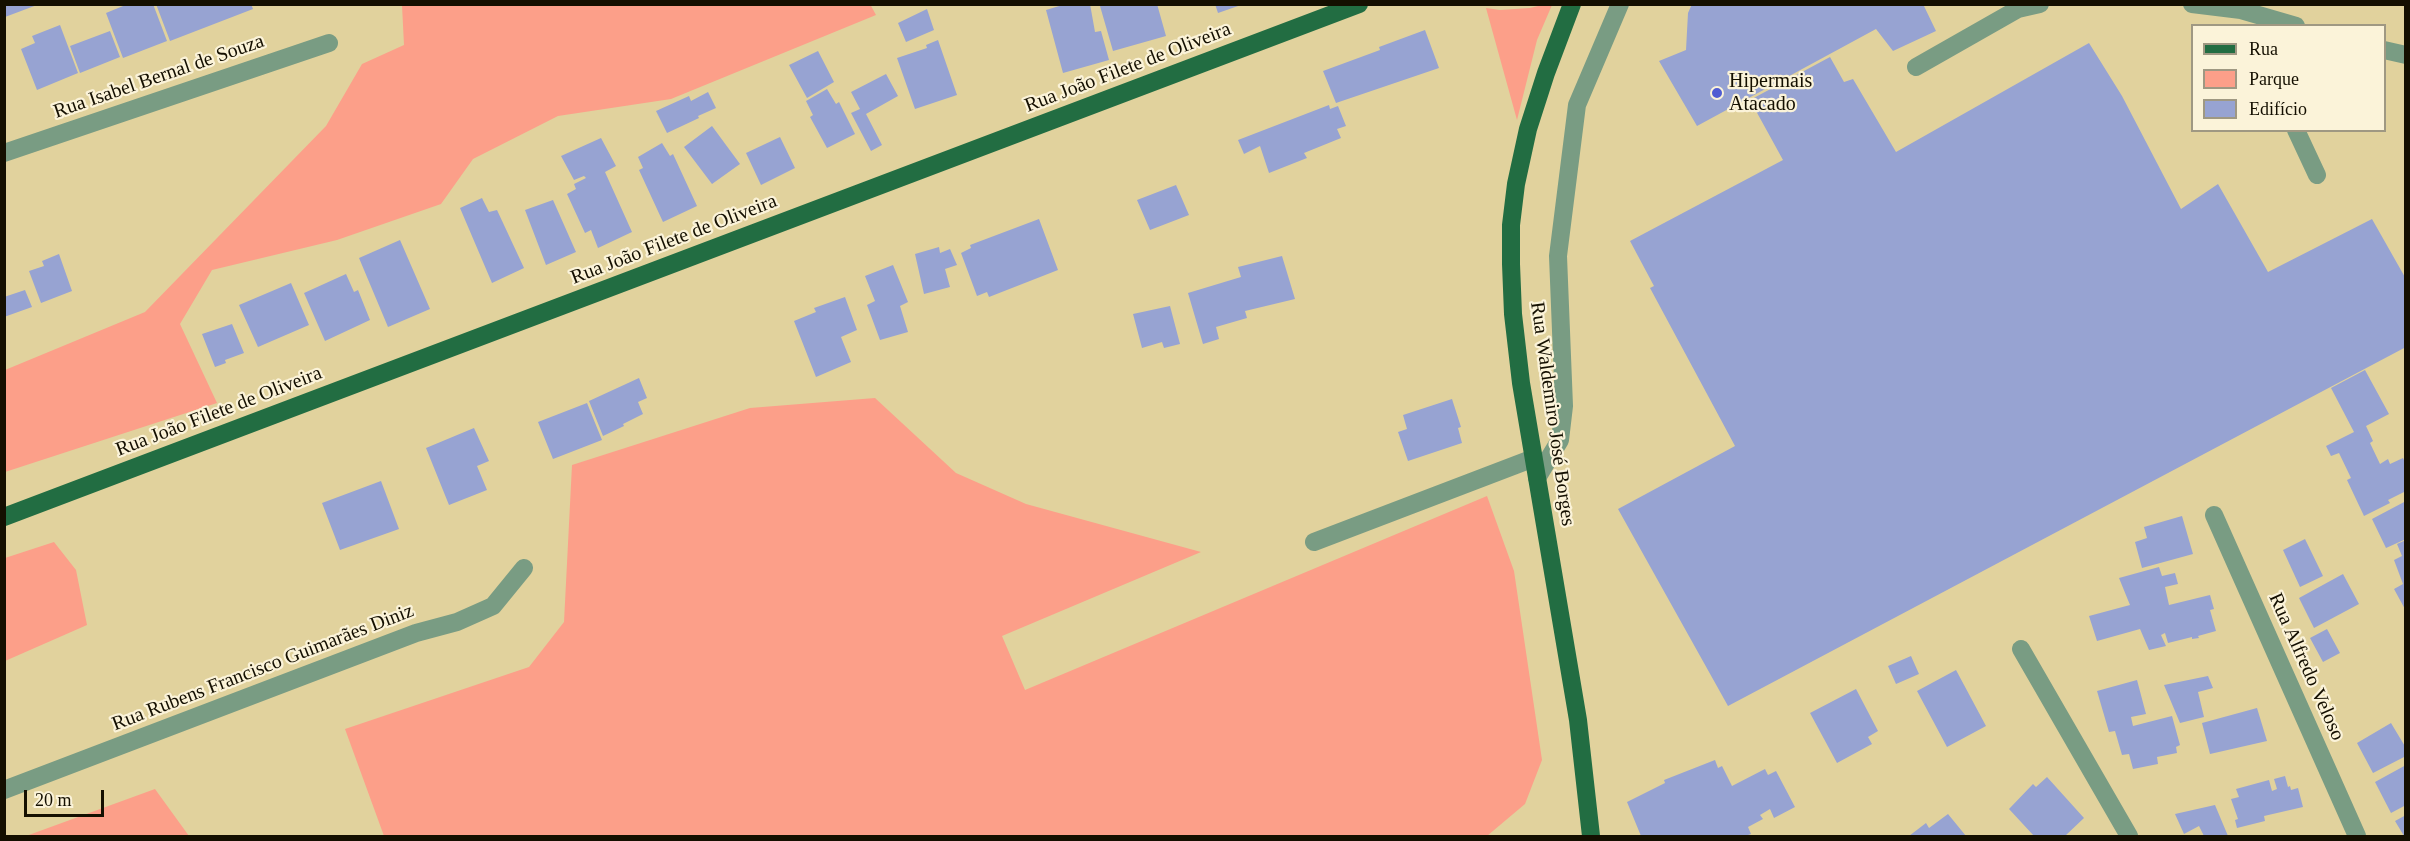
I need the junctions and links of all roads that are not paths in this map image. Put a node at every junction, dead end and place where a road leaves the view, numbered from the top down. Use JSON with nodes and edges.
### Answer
{"nodes":[{"id":1,"x":1359,"y":4,"type":"edge"},
{"id":2,"x":1572,"y":4,"type":"edge"},
{"id":3,"x":1620,"y":4,"type":"edge"},
{"id":4,"x":2040,"y":4,"type":"edge"},
{"id":5,"x":2192,"y":4,"type":"edge"},
{"id":6,"x":2244,"y":13,"type":"edge"},
{"id":7,"x":2288,"y":24,"type":"edge"},
{"id":8,"x":328,"y":43,"type":"dead end"},
{"id":9,"x":2386,"y":50,"type":"edge"},
{"id":10,"x":2406,"y":55,"type":"edge"},
{"id":11,"x":1916,"y":67,"type":"dead end"},
{"id":12,"x":2297,"y":132,"type":"edge"},
{"id":13,"x":4,"y":153,"type":"edge"},
{"id":14,"x":2317,"y":175,"type":"dead end"},
{"id":15,"x":1534,"y":458,"type":"junction"},
{"id":16,"x":1537,"y":478,"type":"junction"},
{"id":17,"x":2214,"y":515,"type":"dead end"},
{"id":18,"x":4,"y":517,"type":"edge"},
{"id":19,"x":1314,"y":542,"type":"dead end"},
{"id":20,"x":524,"y":568,"type":"dead end"},
{"id":21,"x":2021,"y":649,"type":"dead end"},
{"id":22,"x":4,"y":790,"type":"edge"},
{"id":23,"x":1591,"y":837,"type":"edge"},
{"id":24,"x":2129,"y":837,"type":"edge"},
{"id":25,"x":2357,"y":837,"type":"edge"}],
"edges":[{"from":1,"to":18,"type":"main road","name":"Rua João Filete de Oliveira"},
{"from":2,"to":15,"type":"main road","name":"Rua Waldemiro José Borges"},
{"from":3,"to":16,"type":"street"},
{"from":4,"to":11,"type":"street"},
{"from":5,"to":6,"type":"street"},
{"from":6,"to":7,"type":"street"},
{"from":8,"to":13,"type":"street","name":"Rua Isabel Bernal de Souza"},
{"from":9,"to":10,"type":"street"},
{"from":12,"to":14,"type":"street"},
{"from":15,"to":16,"type":"main road","name":"Rua Waldemiro José Borges"},
{"from":15,"to":19,"type":"street"},
{"from":16,"to":23,"type":"main road","name":"Rua Waldemiro José Borges"},
{"from":17,"to":25,"type":"street","name":"Rua Alfredo Veloso"},
{"from":20,"to":22,"type":"street","name":"Rua Rubens Francisco Guimarães Diniz"},
{"from":21,"to":24,"type":"street"}]}
